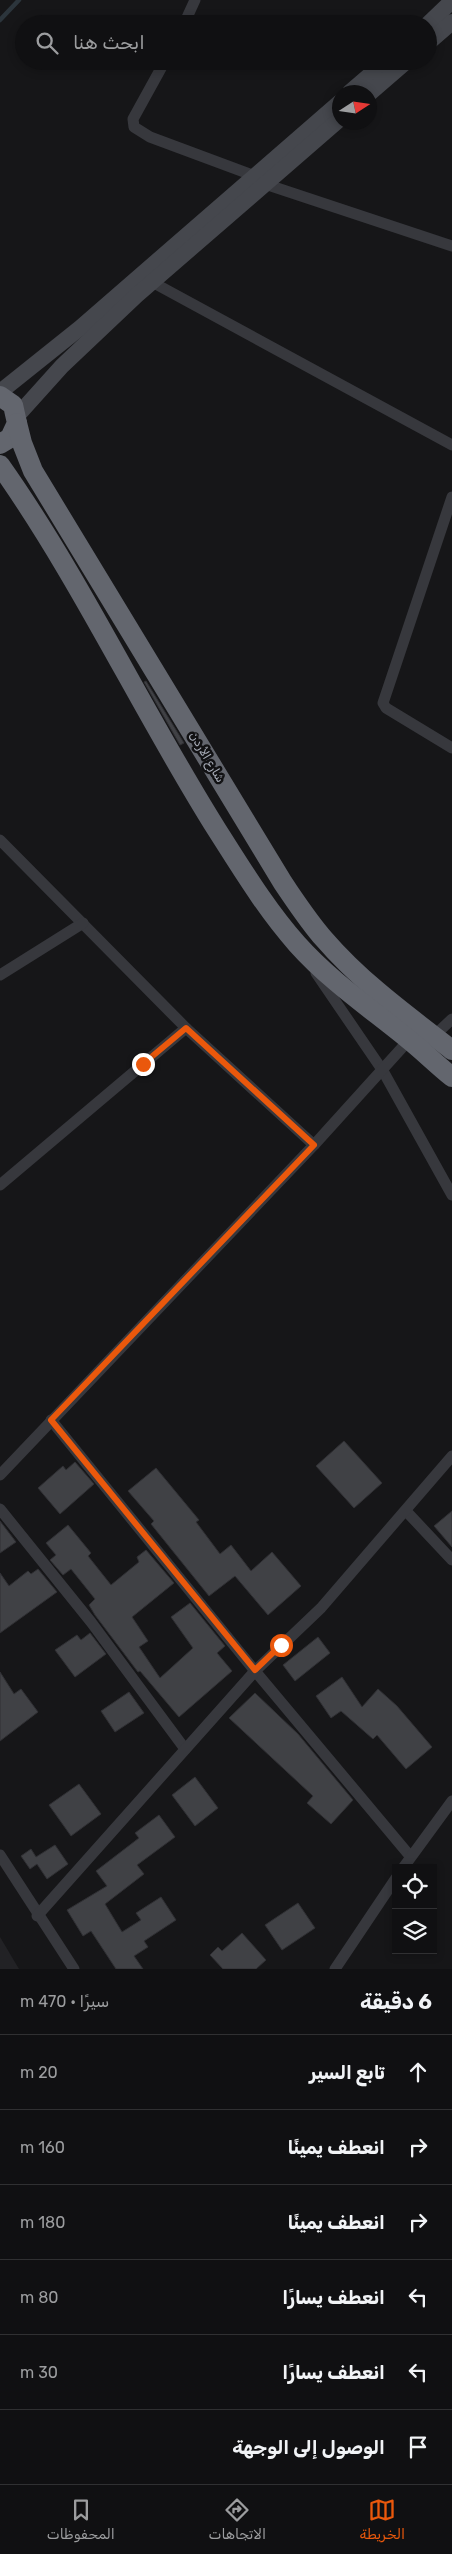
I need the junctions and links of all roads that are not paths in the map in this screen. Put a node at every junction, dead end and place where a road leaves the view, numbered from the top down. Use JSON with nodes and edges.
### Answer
{"nodes":[{"id":1,"x":195,"y":0,"type":"edge"},
{"id":2,"x":452,"y":1,"type":"edge"},
{"id":3,"x":188,"y":15,"type":"edge"},
{"id":4,"x":437,"y":15,"type":"edge"},
{"id":5,"x":452,"y":22,"type":"edge"},
{"id":6,"x":437,"y":35,"type":"edge"},
{"id":7,"x":160,"y":70,"type":"edge"},
{"id":8,"x":376,"y":70,"type":"edge"},
{"id":9,"x":396,"y":70,"type":"edge"},
{"id":10,"x":358,"y":85,"type":"edge"},
{"id":11,"x":377,"y":87,"type":"edge"},
{"id":12,"x":332,"y":110,"type":"edge"},
{"id":13,"x":332,"y":125,"type":"edge"},
{"id":14,"x":260,"y":180,"type":"junction"},
{"id":15,"x":452,"y":246,"type":"edge"},
{"id":16,"x":152,"y":282,"type":"junction"},
{"id":17,"x":0,"y":394,"type":"edge"},
{"id":18,"x":17,"y":420,"type":"junction"},
{"id":19,"x":0,"y":444,"type":"edge"},
{"id":20,"x":452,"y":445,"type":"edge"},
{"id":21,"x":0,"y":465,"type":"edge"},
{"id":22,"x":452,"y":497,"type":"edge"},
{"id":23,"x":452,"y":748,"type":"edge"},
{"id":24,"x":0,"y":840,"type":"edge"},
{"id":25,"x":283,"y":884,"type":"junction"},
{"id":26,"x":261,"y":899,"type":"junction"},
{"id":27,"x":83,"y":923,"type":"junction"},
{"id":28,"x":297,"y":944,"type":"junction"},
{"id":29,"x":0,"y":974,"type":"edge"},
{"id":30,"x":452,"y":1019,"type":"edge"},
{"id":31,"x":186,"y":1028,"type":"junction"},
{"id":32,"x":434,"y":1036,"type":"junction"},
{"id":33,"x":409,"y":1040,"type":"junction"},
{"id":34,"x":452,"y":1050,"type":"edge"},
{"id":35,"x":383,"y":1071,"type":"junction"},
{"id":36,"x":452,"y":1077,"type":"edge"},
{"id":37,"x":314,"y":1145,"type":"junction"},
{"id":38,"x":0,"y":1185,"type":"edge"},
{"id":39,"x":452,"y":1195,"type":"edge"},
{"id":40,"x":51,"y":1420,"type":"junction"},
{"id":41,"x":452,"y":1456,"type":"edge"},
{"id":42,"x":0,"y":1475,"type":"edge"},
{"id":43,"x":0,"y":1509,"type":"edge"},
{"id":44,"x":406,"y":1512,"type":"junction"},
{"id":45,"x":452,"y":1560,"type":"edge"},
{"id":46,"x":255,"y":1670,"type":"junction"},
{"id":47,"x":186,"y":1749,"type":"junction"},
{"id":48,"x":452,"y":1801,"type":"edge"},
{"id":49,"x":0,"y":1856,"type":"edge"},
{"id":50,"x":410,"y":1856,"type":"junction"},
{"id":51,"x":405,"y":1864,"type":"edge"},
{"id":52,"x":392,"y":1884,"type":"edge"},
{"id":53,"x":38,"y":1916,"type":"junction"},
{"id":54,"x":74,"y":1969,"type":"edge"},
{"id":55,"x":335,"y":1969,"type":"edge"}],
"edges":[{"from":1,"to":3,"type":"street"},
{"from":2,"to":4,"type":"main road"},
{"from":5,"to":6,"type":"main road"},
{"from":7,"to":14,"type":"street"},
{"from":8,"to":10,"type":"main road"},
{"from":9,"to":11,"type":"main road"},
{"from":12,"to":14,"type":"main road"},
{"from":13,"to":14,"type":"main road"},
{"from":14,"to":15,"type":"street"},
{"from":14,"to":16,"type":"main road"},
{"from":14,"to":17,"type":"main road"},
{"from":16,"to":18,"type":"main road"},
{"from":16,"to":20,"type":"street"},
{"from":17,"to":18,"type":"highway"},
{"from":18,"to":19,"type":"highway"},
{"from":18,"to":25,"type":"highway","name":"شارع الأردن"},
{"from":21,"to":26,"type":"highway"},
{"from":22,"to":23,"type":"street"},
{"from":24,"to":27,"type":"street"},
{"from":25,"to":26,"type":"highway"},
{"from":25,"to":32,"type":"highway","name":"شارع الأردن"},
{"from":26,"to":28,"type":"highway"},
{"from":27,"to":29,"type":"street"},
{"from":27,"to":31,"type":"street"},
{"from":28,"to":33,"type":"highway"},
{"from":28,"to":35,"type":"street"},
{"from":30,"to":32,"type":"street"},
{"from":31,"to":37,"type":"street"},
{"from":31,"to":38,"type":"street"},
{"from":32,"to":34,"type":"highway","name":"شارع الأردن"},
{"from":33,"to":35,"type":"street"},
{"from":33,"to":36,"type":"highway"},
{"from":35,"to":37,"type":"street"},
{"from":35,"to":39,"type":"street"},
{"from":37,"to":40,"type":"street"},
{"from":40,"to":42,"type":"street"},
{"from":40,"to":46,"type":"street"},
{"from":41,"to":44,"type":"street"},
{"from":43,"to":47,"type":"street"},
{"from":44,"to":45,"type":"street"},
{"from":44,"to":46,"type":"street"},
{"from":46,"to":47,"type":"street"},
{"from":46,"to":50,"type":"street"},
{"from":47,"to":53,"type":"street"},
{"from":48,"to":50,"type":"street"},
{"from":49,"to":53,"type":"street"},
{"from":50,"to":51,"type":"street"},
{"from":52,"to":55,"type":"street"},
{"from":53,"to":54,"type":"street"}]}
